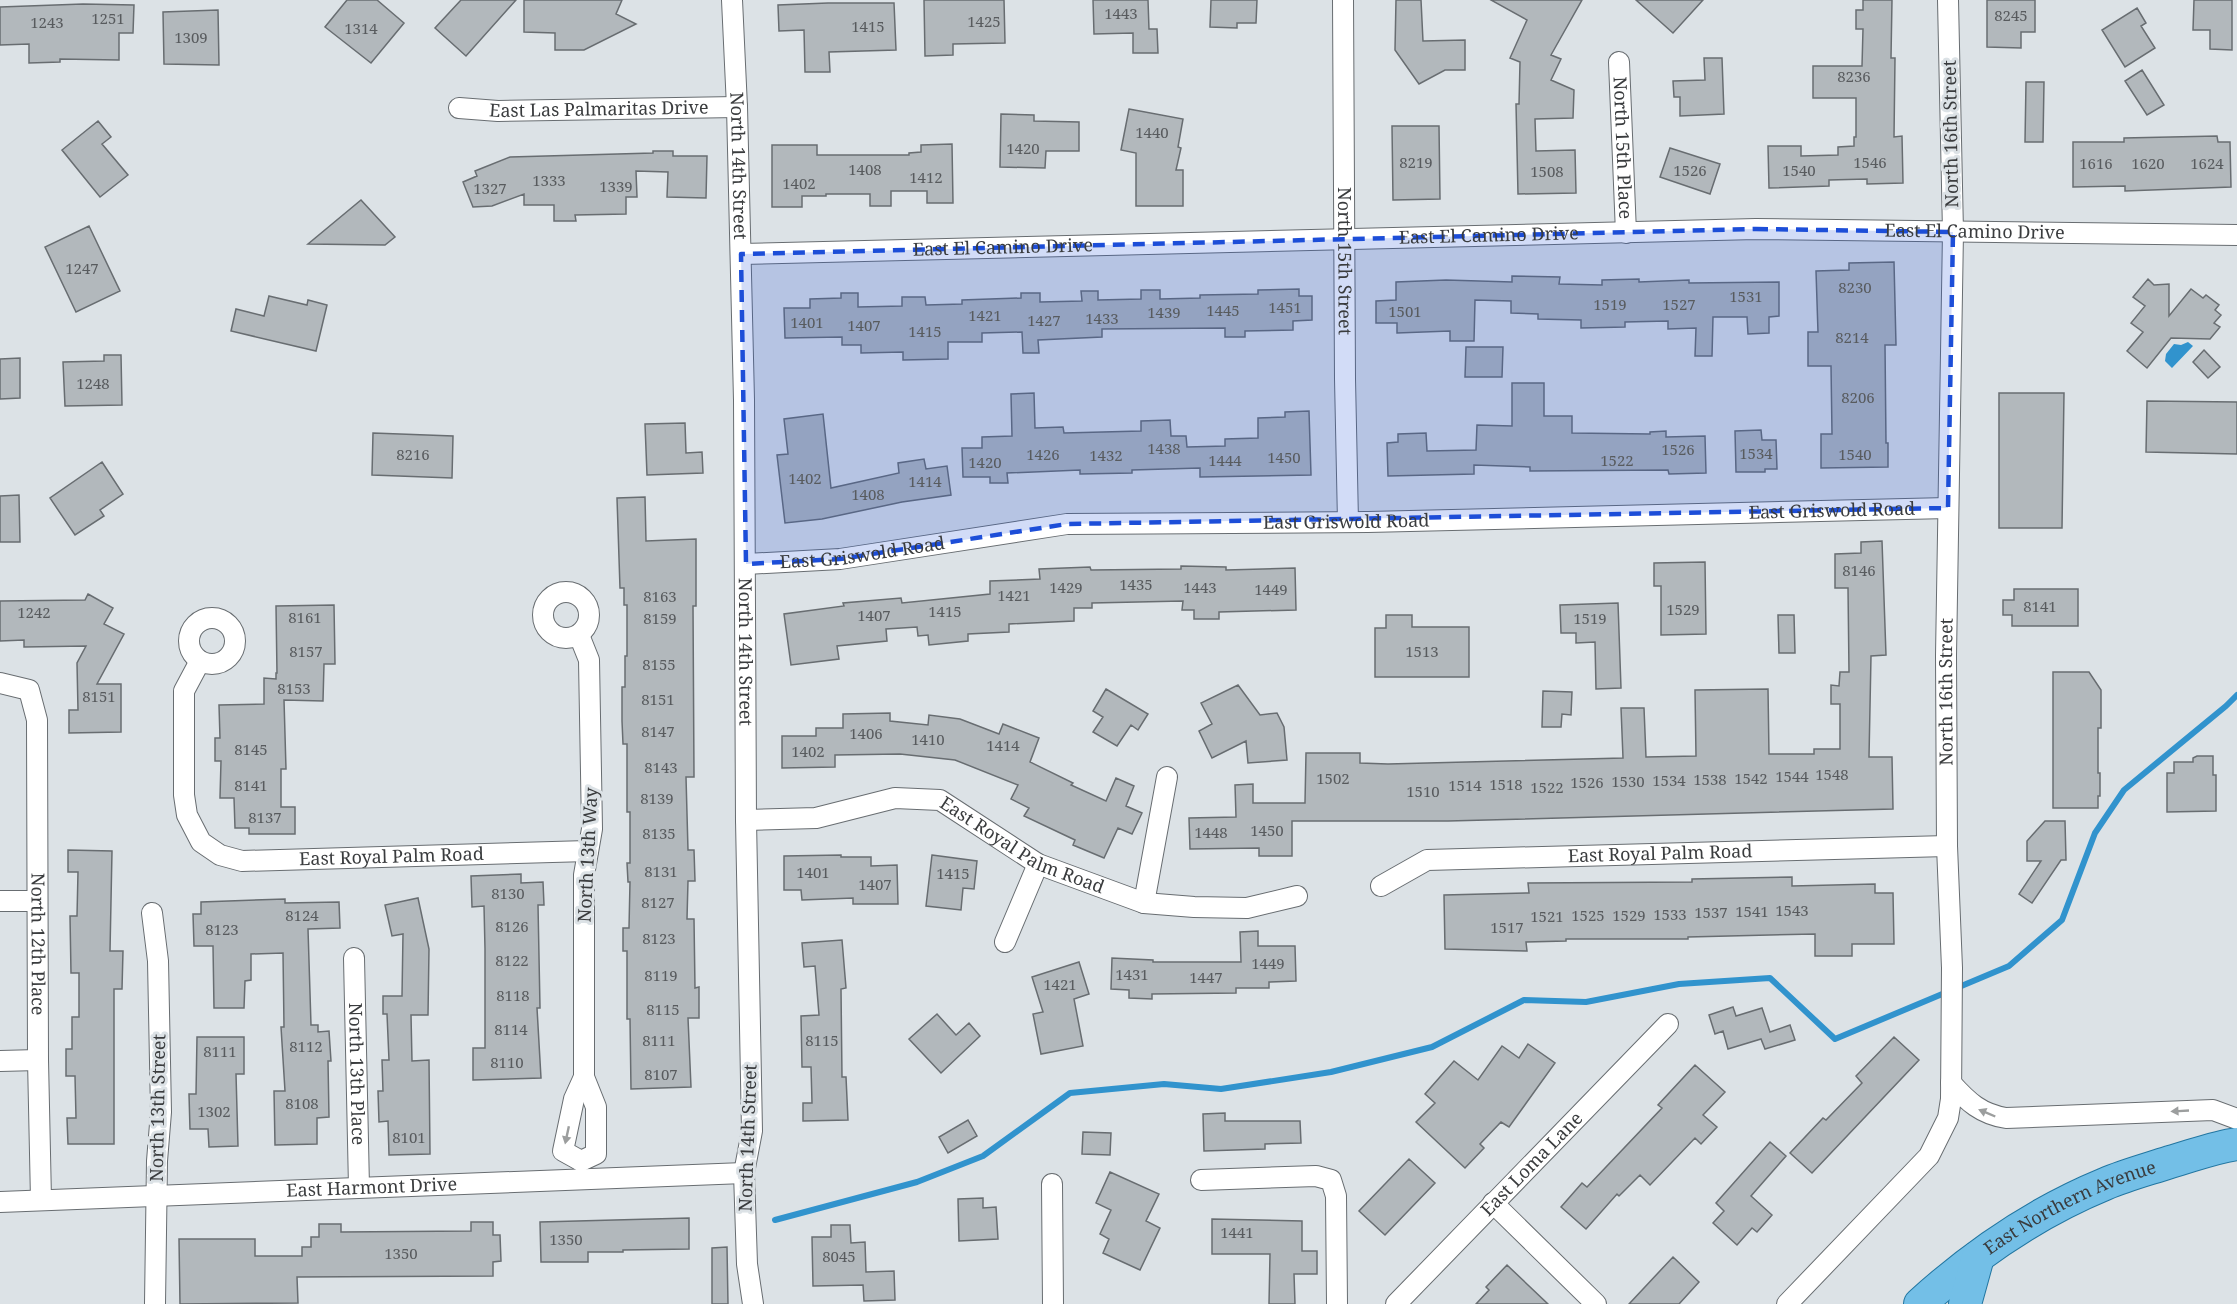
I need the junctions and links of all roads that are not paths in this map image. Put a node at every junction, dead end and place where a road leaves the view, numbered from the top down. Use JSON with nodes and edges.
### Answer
{"nodes":[{"id":1,"x":732,"y":0,"type":"edge"},
{"id":2,"x":746,"y":0,"type":"edge"},
{"id":3,"x":1343,"y":0,"type":"edge"},
{"id":4,"x":1948,"y":0,"type":"edge"},
{"id":5,"x":734,"y":57,"type":"junction"},
{"id":6,"x":1619,"y":62,"type":"dead end"},
{"id":7,"x":737,"y":107,"type":"junction"},
{"id":8,"x":459,"y":108,"type":"dead end"},
{"id":9,"x":1953,"y":232,"type":"junction"},
{"id":10,"x":1626,"y":233,"type":"junction"},
{"id":11,"x":2237,"y":235,"type":"edge"},
{"id":12,"x":1344,"y":239,"type":"junction"},
{"id":13,"x":741,"y":254,"type":"junction"},
{"id":14,"x":1948,"y":508,"type":"junction"},
{"id":15,"x":1348,"y":522,"type":"junction"},
{"id":16,"x":746,"y":564,"type":"junction"},
{"id":17,"x":579,"y":635,"type":"dead end"},
{"id":18,"x":200,"y":661,"type":"dead end"},
{"id":19,"x":0,"y":683,"type":"edge"},
{"id":20,"x":1167,"y":777,"type":"dead end"},
{"id":21,"x":746,"y":820,"type":"junction"},
{"id":22,"x":1947,"y":846,"type":"junction"},
{"id":23,"x":588,"y":851,"type":"junction"},
{"id":24,"x":1038,"y":864,"type":"junction"},
{"id":25,"x":1382,"y":886,"type":"dead end"},
{"id":26,"x":1298,"y":896,"type":"dead end"},
{"id":27,"x":0,"y":901,"type":"edge"},
{"id":28,"x":37,"y":901,"type":"junction"},
{"id":29,"x":1144,"y":903,"type":"junction"},
{"id":30,"x":152,"y":913,"type":"dead end"},
{"id":31,"x":1005,"y":942,"type":"dead end"},
{"id":32,"x":354,"y":958,"type":"dead end"},
{"id":33,"x":1668,"y":1024,"type":"dead end"},
{"id":34,"x":38,"y":1060,"type":"junction"},
{"id":35,"x":0,"y":1061,"type":"edge"},
{"id":36,"x":584,"y":1077,"type":"junction"},
{"id":37,"x":1951,"y":1083,"type":"junction"},
{"id":38,"x":2237,"y":1119,"type":"edge"},
{"id":39,"x":2237,"y":1144,"type":"edge"},
{"id":40,"x":580,"y":1171,"type":"junction"},
{"id":41,"x":744,"y":1173,"type":"junction"},
{"id":42,"x":1201,"y":1180,"type":"dead end"},
{"id":43,"x":1052,"y":1184,"type":"dead end"},
{"id":44,"x":359,"y":1188,"type":"junction"},
{"id":45,"x":157,"y":1196,"type":"junction"},
{"id":46,"x":41,"y":1200,"type":"junction"},
{"id":47,"x":0,"y":1202,"type":"edge"},
{"id":48,"x":1493,"y":1203,"type":"junction"},
{"id":49,"x":1978,"y":1257,"type":"junction"},
{"id":50,"x":155,"y":1304,"type":"edge"},
{"id":51,"x":753,"y":1304,"type":"edge"},
{"id":52,"x":1053,"y":1304,"type":"edge"},
{"id":53,"x":1337,"y":1304,"type":"edge"},
{"id":54,"x":1396,"y":1304,"type":"edge"},
{"id":55,"x":1596,"y":1304,"type":"edge"},
{"id":56,"x":1788,"y":1304,"type":"edge"},
{"id":57,"x":1920,"y":1304,"type":"edge"},
{"id":58,"x":1965,"y":1304,"type":"edge"}],
"edges":[{"from":1,"to":5,"type":"street","name":"North 14th Street"},
{"from":2,"to":5,"type":"street"},
{"from":3,"to":12,"type":"street","name":"North 15th Street"},
{"from":4,"to":9,"type":"street","name":"North 16th Street"},
{"from":5,"to":7,"type":"street","name":"North 14th Street"},
{"from":6,"to":10,"type":"street","name":"North 15th Place"},
{"from":7,"to":8,"type":"street","name":"East Las Palmaritas Drive"},
{"from":7,"to":13,"type":"street","name":"North 14th Street"},
{"from":9,"to":10,"type":"street","name":"East El Camino Drive"},
{"from":9,"to":11,"type":"street","name":"East El Camino Drive"},
{"from":9,"to":14,"type":"street","name":"North 16th Street"},
{"from":10,"to":12,"type":"street","name":"East El Camino Drive"},
{"from":12,"to":13,"type":"street","name":"East El Camino Drive"},
{"from":12,"to":15,"type":"street","name":"North 15th Street"},
{"from":13,"to":16,"type":"street","name":"North 14th Street"},
{"from":14,"to":15,"type":"street","name":"East Griswold Road"},
{"from":14,"to":22,"type":"street","name":"North 16th Street"},
{"from":15,"to":16,"type":"street","name":"East Griswold Road"},
{"from":16,"to":21,"type":"street","name":"North 14th Street"},
{"from":17,"to":23,"type":"street","name":"North 13th Way"},
{"from":18,"to":23,"type":"street","name":"East Royal Palm Road"},
{"from":19,"to":28,"type":"street","name":"North 12th Place"},
{"from":20,"to":29,"type":"street"},
{"from":21,"to":24,"type":"street","name":"East Royal Palm Road"},
{"from":21,"to":41,"type":"street","name":"North 14th Street"},
{"from":22,"to":25,"type":"street","name":"East Royal Palm Road"},
{"from":22,"to":37,"type":"street","name":"North 16th Street"},
{"from":23,"to":36,"type":"street","name":"North 13th Way"},
{"from":24,"to":29,"type":"street","name":"East Royal Palm Road"},
{"from":24,"to":31,"type":"street"},
{"from":26,"to":29,"type":"street","name":"East Royal Palm Road"},
{"from":27,"to":28,"type":"street"},
{"from":28,"to":34,"type":"street","name":"North 12th Place"},
{"from":30,"to":45,"type":"street","name":"North 13th Street"},
{"from":32,"to":44,"type":"street","name":"North 13th Place"},
{"from":33,"to":48,"type":"street","name":"East Loma Lane"},
{"from":34,"to":35,"type":"street"},
{"from":34,"to":46,"type":"street","name":"North 12th Place"},
{"from":36,"to":40,"type":"street","name":"North 13th Way"},
{"from":36,"to":40,"type":"street","name":"North 13th Way","one_way":true},
{"from":38,"to":37,"type":"street","one_way":true},
{"from":37,"to":56,"type":"street"},
{"from":39,"to":49,"type":"main road","name":"East Northern Avenue"},
{"from":40,"to":41,"type":"street","name":"East Harmont Drive"},
{"from":40,"to":44,"type":"street","name":"East Harmont Drive"},
{"from":41,"to":51,"type":"street","name":"North 14th Street"},
{"from":42,"to":53,"type":"street"},
{"from":43,"to":52,"type":"street"},
{"from":44,"to":45,"type":"street","name":"East Harmont Drive"},
{"from":45,"to":46,"type":"street","name":"East Harmont Drive"},
{"from":45,"to":50,"type":"street","name":"North 13th Street"},
{"from":46,"to":47,"type":"street","name":"East Harmont Drive"},
{"from":48,"to":54,"type":"street","name":"East Loma Lane"},
{"from":48,"to":55,"type":"street"},
{"from":49,"to":57,"type":"main road","name":"East Northern Avenue"},
{"from":49,"to":58,"type":"main road"}]}
